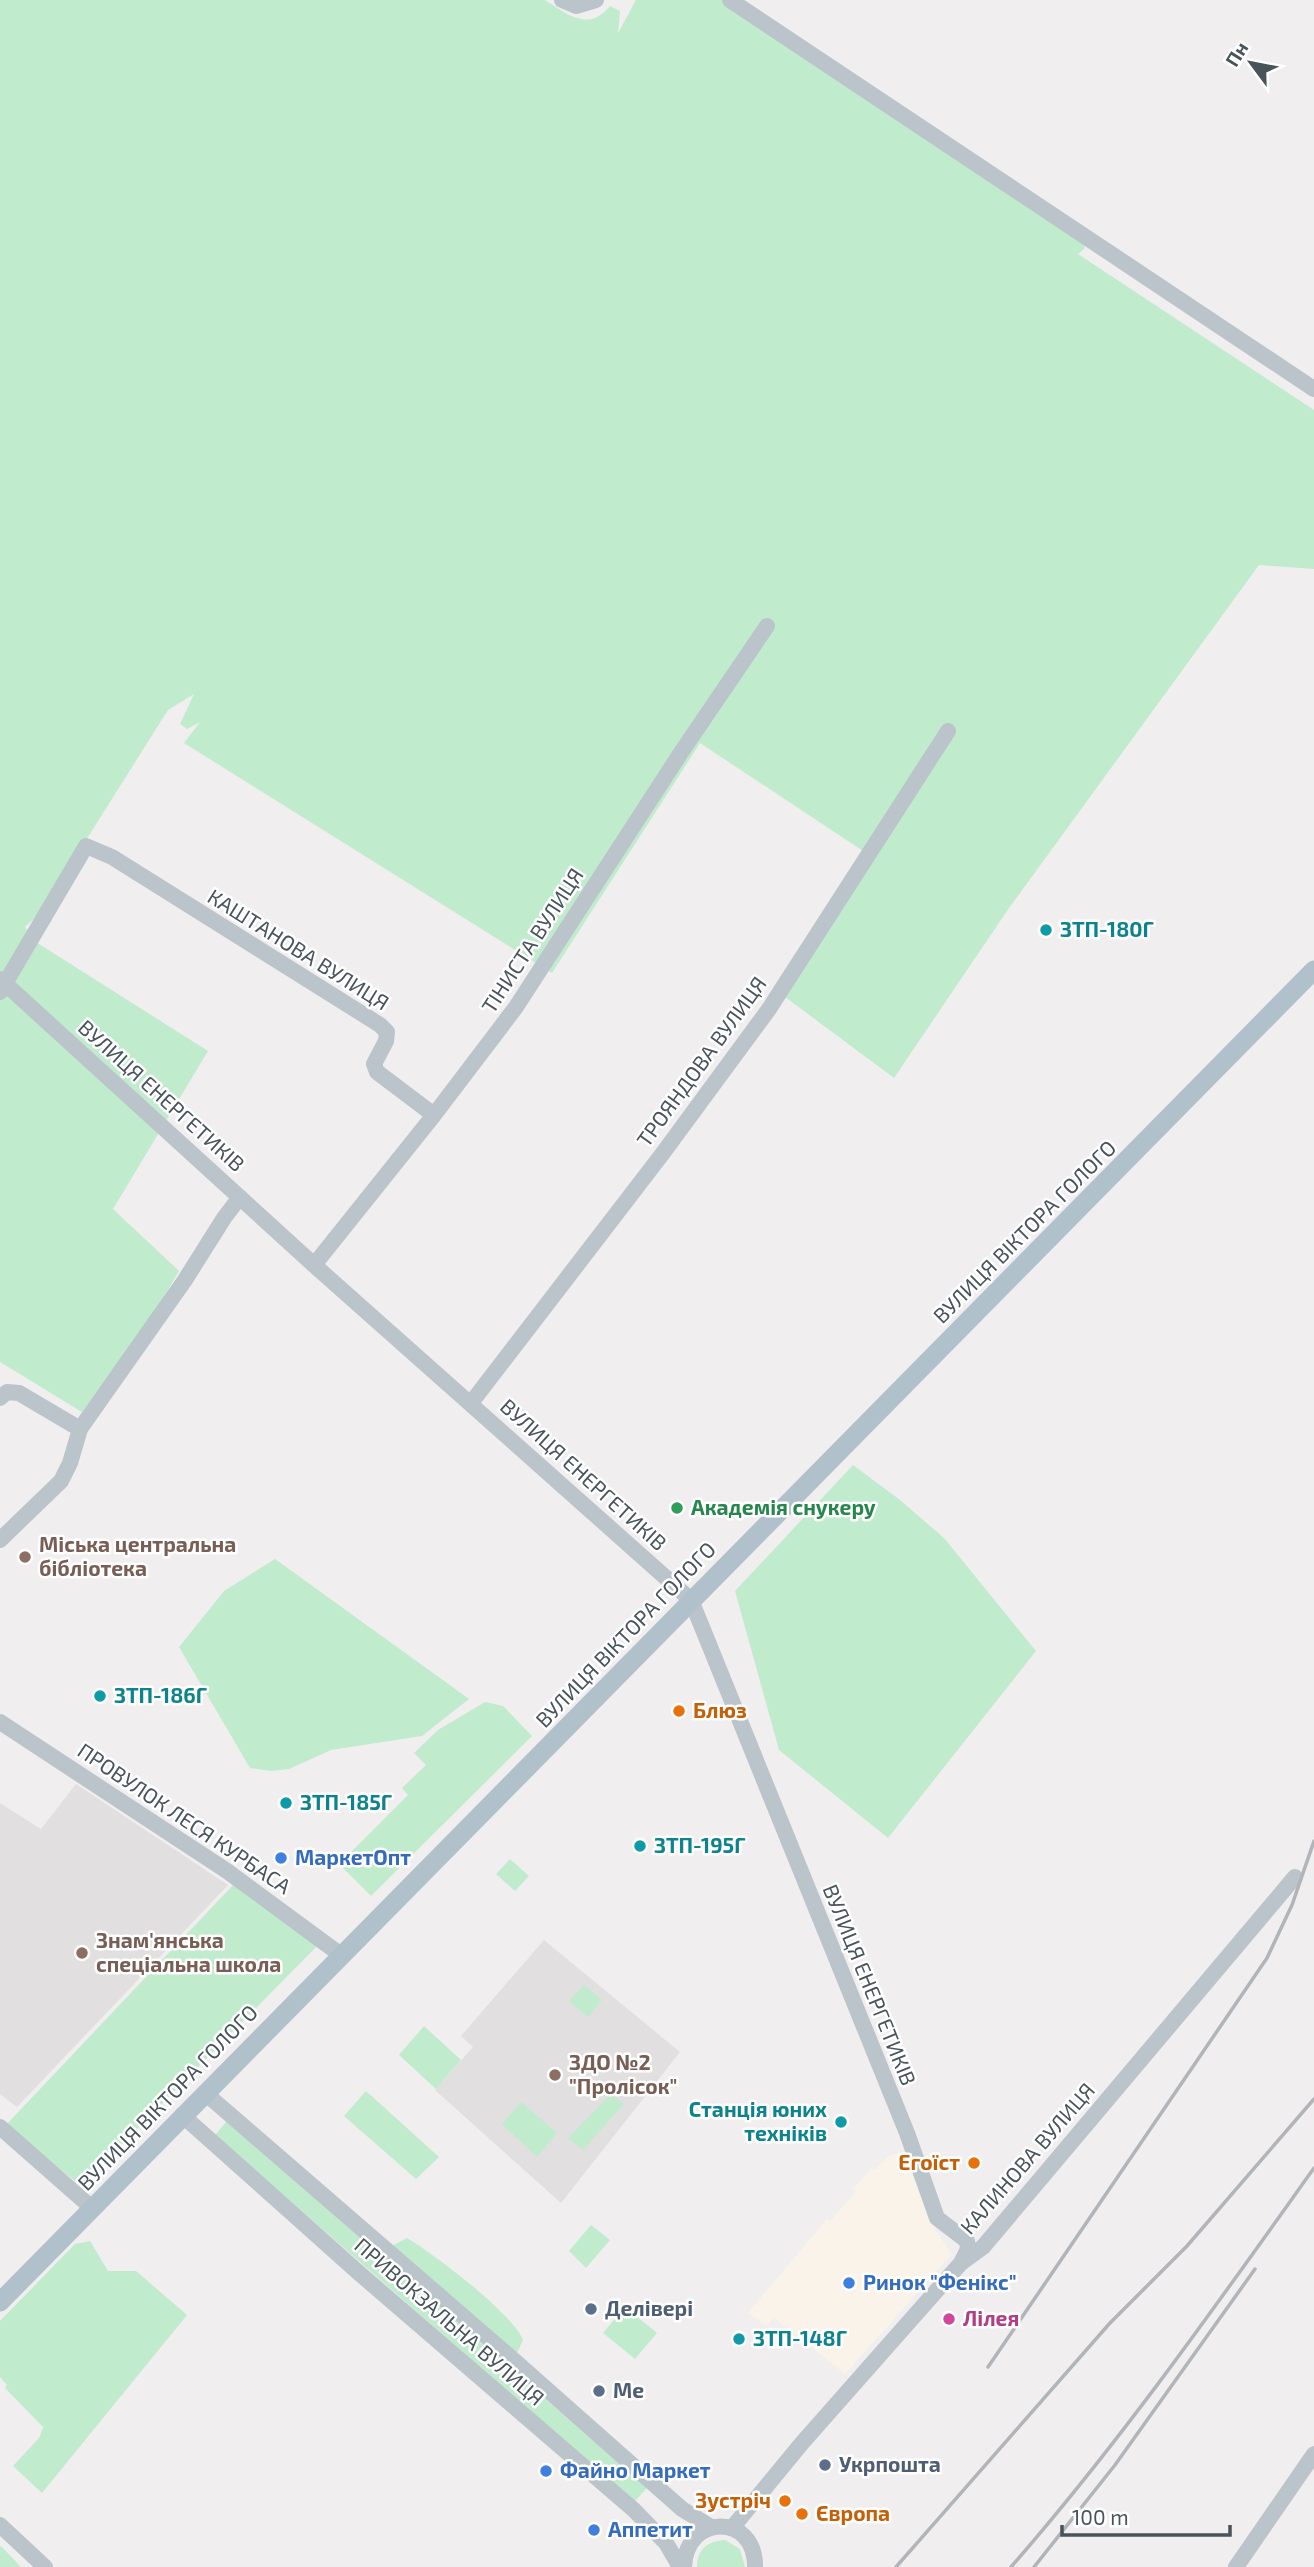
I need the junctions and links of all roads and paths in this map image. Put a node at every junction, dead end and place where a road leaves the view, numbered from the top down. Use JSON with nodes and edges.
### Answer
{"nodes":[{"id":1,"x":562,"y":0,"type":"edge"},
{"id":2,"x":596,"y":0,"type":"edge"},
{"id":3,"x":730,"y":0,"type":"edge"},
{"id":4,"x":1314,"y":389,"type":"edge"},
{"id":5,"x":767,"y":626,"type":"dead end"},
{"id":6,"x":948,"y":731,"type":"dead end"},
{"id":7,"x":1314,"y":970,"type":"edge"},
{"id":8,"x":1,"y":984,"type":"edge"},
{"id":9,"x":435,"y":1115,"type":"junction"},
{"id":10,"x":240,"y":1197,"type":"junction"},
{"id":11,"x":314,"y":1265,"type":"junction"},
{"id":12,"x":3,"y":1395,"type":"edge"},
{"id":13,"x":471,"y":1403,"type":"junction"},
{"id":14,"x":80,"y":1429,"type":"junction"},
{"id":15,"x":0,"y":1540,"type":"edge"},
{"id":16,"x":691,"y":1600,"type":"junction"},
{"id":17,"x":0,"y":1722,"type":"edge"},
{"id":18,"x":1295,"y":1877,"type":"dead end"},
{"id":19,"x":341,"y":1955,"type":"junction"},
{"id":20,"x":205,"y":2093,"type":"junction"},
{"id":21,"x":183,"y":2116,"type":"junction"},
{"id":22,"x":0,"y":2127,"type":"edge"},
{"id":23,"x":92,"y":2208,"type":"junction"},
{"id":24,"x":961,"y":2263,"type":"junction"},
{"id":25,"x":0,"y":2302,"type":"edge"},
{"id":26,"x":1314,"y":2454,"type":"edge"},
{"id":27,"x":0,"y":2525,"type":"edge"},
{"id":28,"x":711,"y":2527,"type":"junction"},
{"id":29,"x":732,"y":2528,"type":"junction"},
{"id":30,"x":46,"y":2567,"type":"edge"},
{"id":31,"x":682,"y":2567,"type":"edge"},
{"id":32,"x":755,"y":2567,"type":"edge"},
{"id":33,"x":1236,"y":2567,"type":"edge"}],
"edges":[{"from":1,"to":2,"type":"street"},
{"from":3,"to":4,"type":"street"},
{"from":5,"to":9,"type":"street","name":"ТІНИСТА ВУЛИЦЯ"},
{"from":6,"to":13,"type":"street","name":"ТРОЯНДОВА ВУЛИЦЯ"},
{"from":7,"to":16,"type":"main road","name":"ВУЛИЦЯ ВІКТОРА ГОЛОГО"},
{"from":8,"to":9,"type":"street","name":"КАШТАНОВА ВУЛИЦЯ"},
{"from":8,"to":10,"type":"street","name":"ВУЛИЦЯ ЕНЕРГЕТИКІВ"},
{"from":9,"to":11,"type":"street","name":"ТІНИСТА ВУЛИЦЯ"},
{"from":10,"to":11,"type":"street","name":"ВУЛИЦЯ ЕНЕРГЕТИКІВ"},
{"from":10,"to":14,"type":"street"},
{"from":11,"to":13,"type":"street","name":"ВУЛИЦЯ ЕНЕРГЕТИКІВ"},
{"from":12,"to":14,"type":"street"},
{"from":13,"to":16,"type":"street","name":"ВУЛИЦЯ ЕНЕРГЕТИКІВ"},
{"from":14,"to":15,"type":"street"},
{"from":16,"to":19,"type":"main road","name":"ВУЛИЦЯ ВІКТОРА ГОЛОГО"},
{"from":16,"to":24,"type":"street","name":"ВУЛИЦЯ ЕНЕРГЕТИКІВ"},
{"from":17,"to":19,"type":"street","name":"ПРОВУЛОК ЛЕСЯ КУРБАСА"},
{"from":18,"to":24,"type":"street","name":"КАЛИНОВА ВУЛИЦЯ"},
{"from":19,"to":20,"type":"main road","name":"ВУЛИЦЯ ВІКТОРА ГОЛОГО"},
{"from":20,"to":21,"type":"main road","name":"ВУЛИЦЯ ВІКТОРА ГОЛОГО"},
{"from":20,"to":28,"type":"street","name":"ПРИВОКЗАЛЬНА ВУЛИЦЯ"},
{"from":21,"to":23,"type":"main road","name":"ВУЛИЦЯ ВІКТОРА ГОЛОГО"},
{"from":21,"to":31,"type":"street","name":"ПРИВОКЗАЛЬНА ВУЛИЦЯ"},
{"from":22,"to":23,"type":"street"},
{"from":23,"to":25,"type":"main road","name":"ВУЛИЦЯ ВІКТОРА ГОЛОГО"},
{"from":24,"to":29,"type":"street","name":"КАЛИНОВА ВУЛИЦЯ"},
{"from":26,"to":33,"type":"street"},
{"from":27,"to":30,"type":"street"},
{"from":28,"to":29,"type":"street"},
{"from":28,"to":31,"type":"street"},
{"from":29,"to":32,"type":"street"}]}
